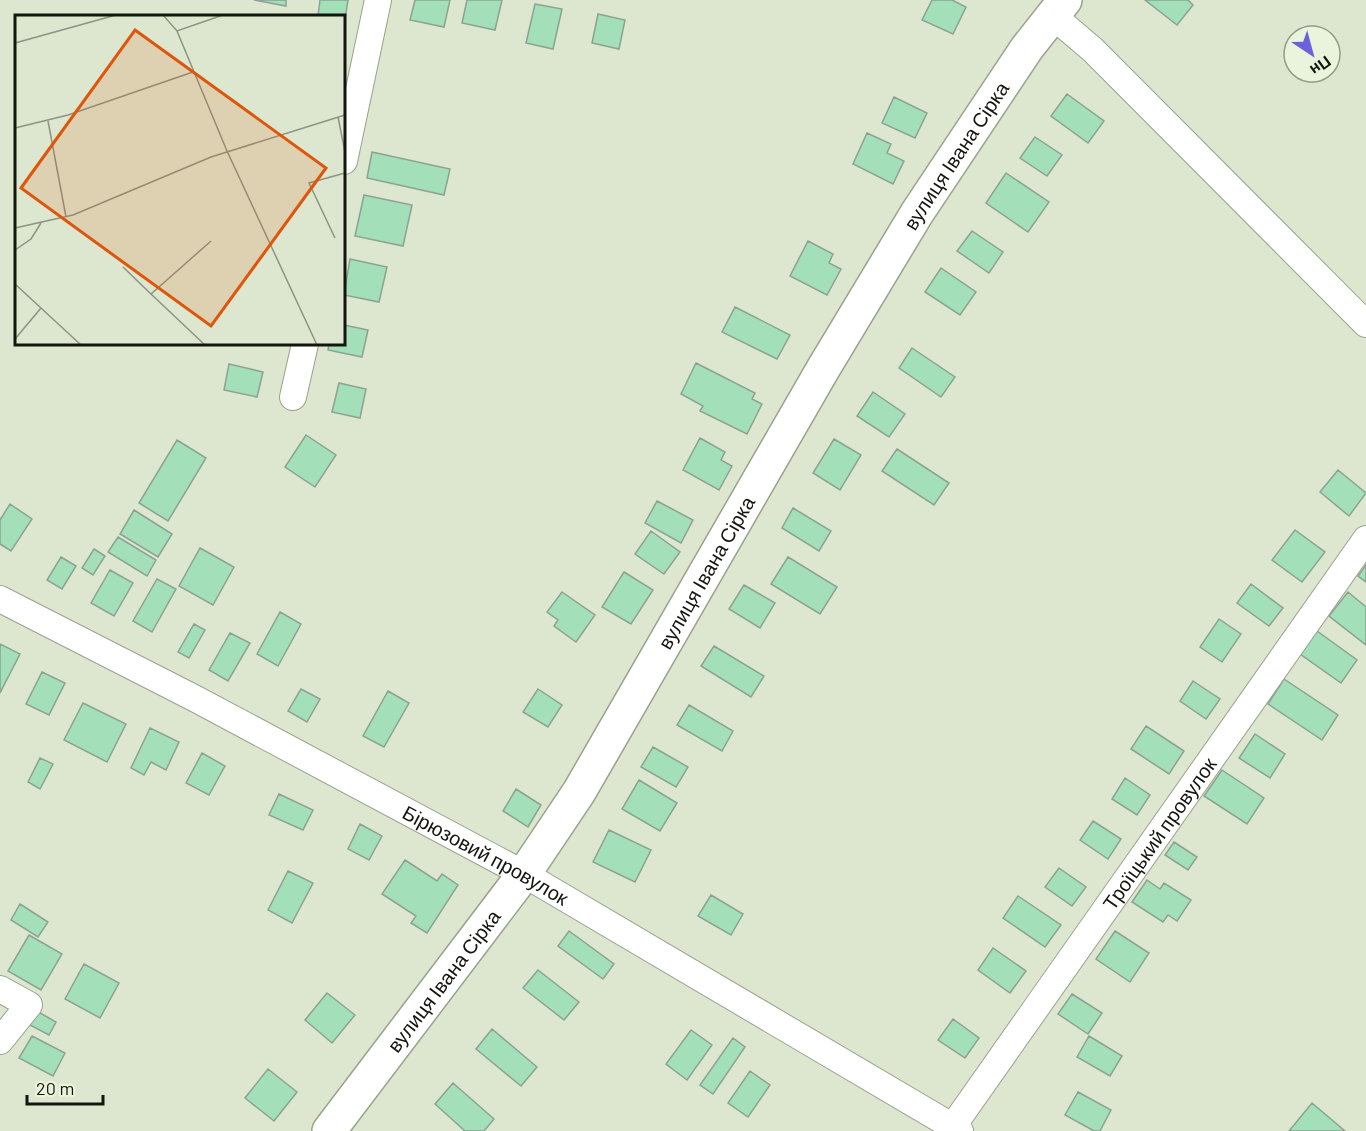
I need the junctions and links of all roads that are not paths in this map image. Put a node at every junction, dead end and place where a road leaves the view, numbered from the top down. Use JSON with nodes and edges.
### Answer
{"nodes":[{"id":1,"x":378,"y":0,"type":"edge"},
{"id":2,"x":1058,"y":8,"type":"edge"},
{"id":3,"x":345,"y":156,"type":"edge"},
{"id":4,"x":1366,"y":324,"type":"edge"},
{"id":5,"x":305,"y":345,"type":"edge"},
{"id":6,"x":293,"y":398,"type":"dead end"},
{"id":7,"x":1366,"y":538,"type":"edge"},
{"id":8,"x":0,"y":599,"type":"edge"},
{"id":9,"x":524,"y":873,"type":"junction"},
{"id":10,"x":0,"y":989,"type":"edge"},
{"id":11,"x":0,"y":1041,"type":"edge"},
{"id":12,"x":957,"y":1129,"type":"edge"},
{"id":13,"x":328,"y":1131,"type":"edge"}],
"edges":[{"from":1,"to":3,"type":"street"},
{"from":2,"to":4,"type":"street"},
{"from":2,"to":9,"type":"street","name":"вулиця Івана Сірка"},
{"from":5,"to":6,"type":"street"},
{"from":7,"to":12,"type":"street","name":"Троїцький провулок"},
{"from":8,"to":9,"type":"street","name":"Бірюзовий провулок"},
{"from":9,"to":12,"type":"street","name":"Бірюзовий провулок"},
{"from":9,"to":13,"type":"street","name":"вулиця Івана Сірка"},
{"from":10,"to":11,"type":"street"}]}
